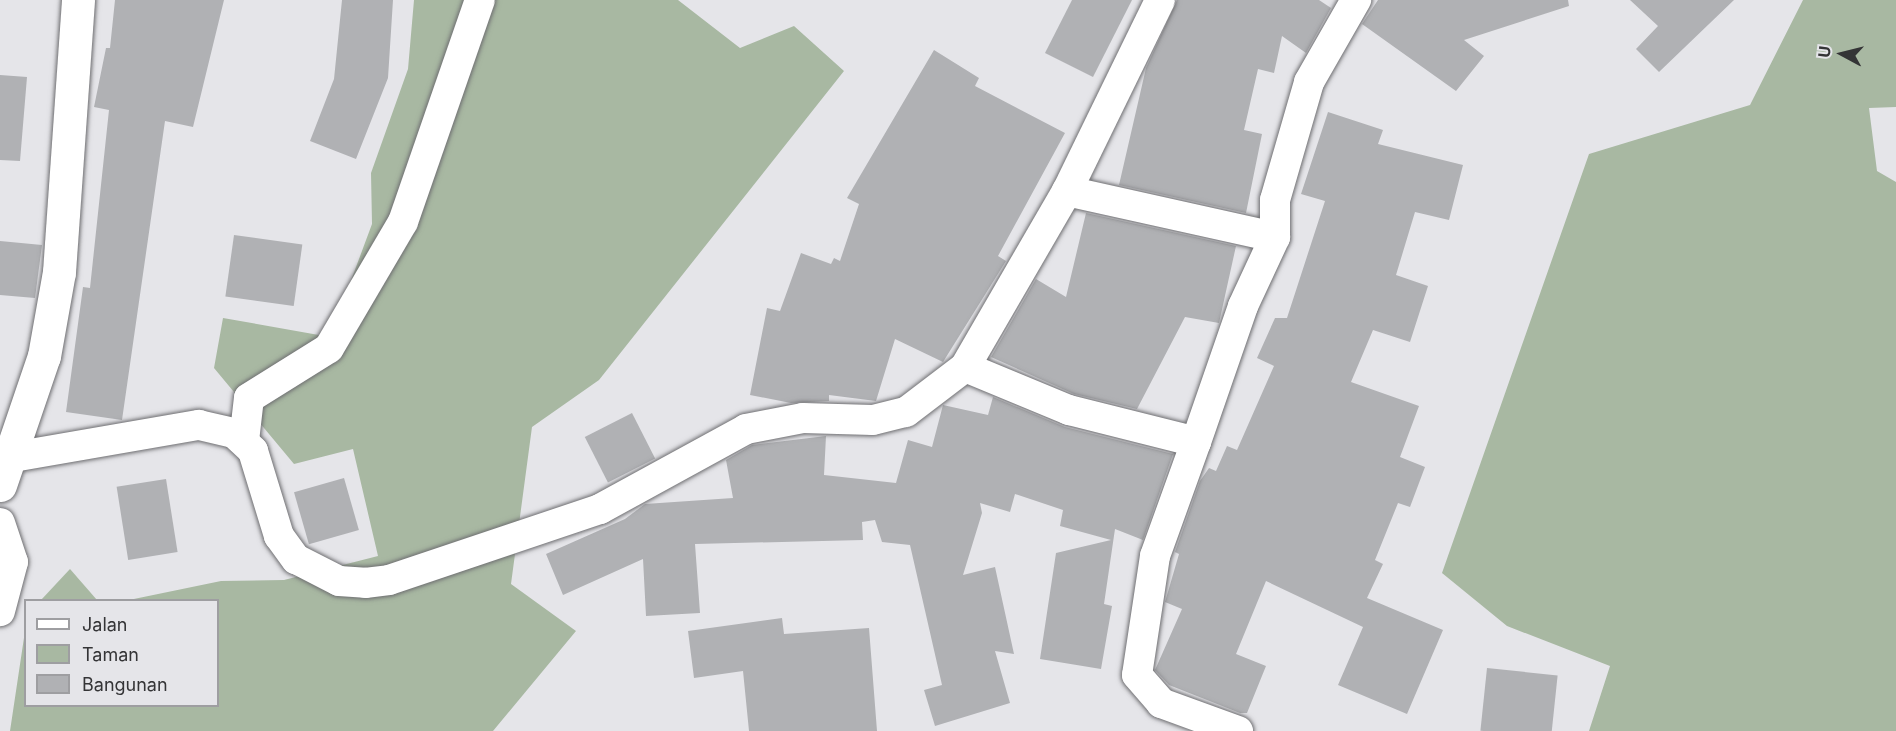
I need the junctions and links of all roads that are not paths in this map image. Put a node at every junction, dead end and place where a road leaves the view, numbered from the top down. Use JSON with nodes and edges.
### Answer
{"nodes":[{"id":1,"x":78,"y":0,"type":"edge"},
{"id":2,"x":480,"y":0,"type":"edge"},
{"id":3,"x":1160,"y":0,"type":"edge"},
{"id":4,"x":1356,"y":0,"type":"edge"},
{"id":5,"x":1067,"y":191,"type":"junction"},
{"id":6,"x":1275,"y":237,"type":"junction"},
{"id":7,"x":965,"y":367,"type":"junction"},
{"id":8,"x":244,"y":441,"type":"junction"},
{"id":9,"x":1196,"y":442,"type":"junction"},
{"id":10,"x":6,"y":471,"type":"edge"},
{"id":11,"x":0,"y":523,"type":"edge"},
{"id":12,"x":0,"y":611,"type":"edge"},
{"id":13,"x":1238,"y":731,"type":"edge"}],
"edges":[{"from":1,"to":10,"type":"street"},
{"from":2,"to":8,"type":"street"},
{"from":3,"to":5,"type":"street"},
{"from":4,"to":6,"type":"street"},
{"from":5,"to":6,"type":"street"},
{"from":5,"to":7,"type":"street"},
{"from":6,"to":9,"type":"street"},
{"from":7,"to":8,"type":"street"},
{"from":7,"to":9,"type":"street"},
{"from":8,"to":10,"type":"street"},
{"from":9,"to":13,"type":"street"},
{"from":11,"to":12,"type":"street"}]}
